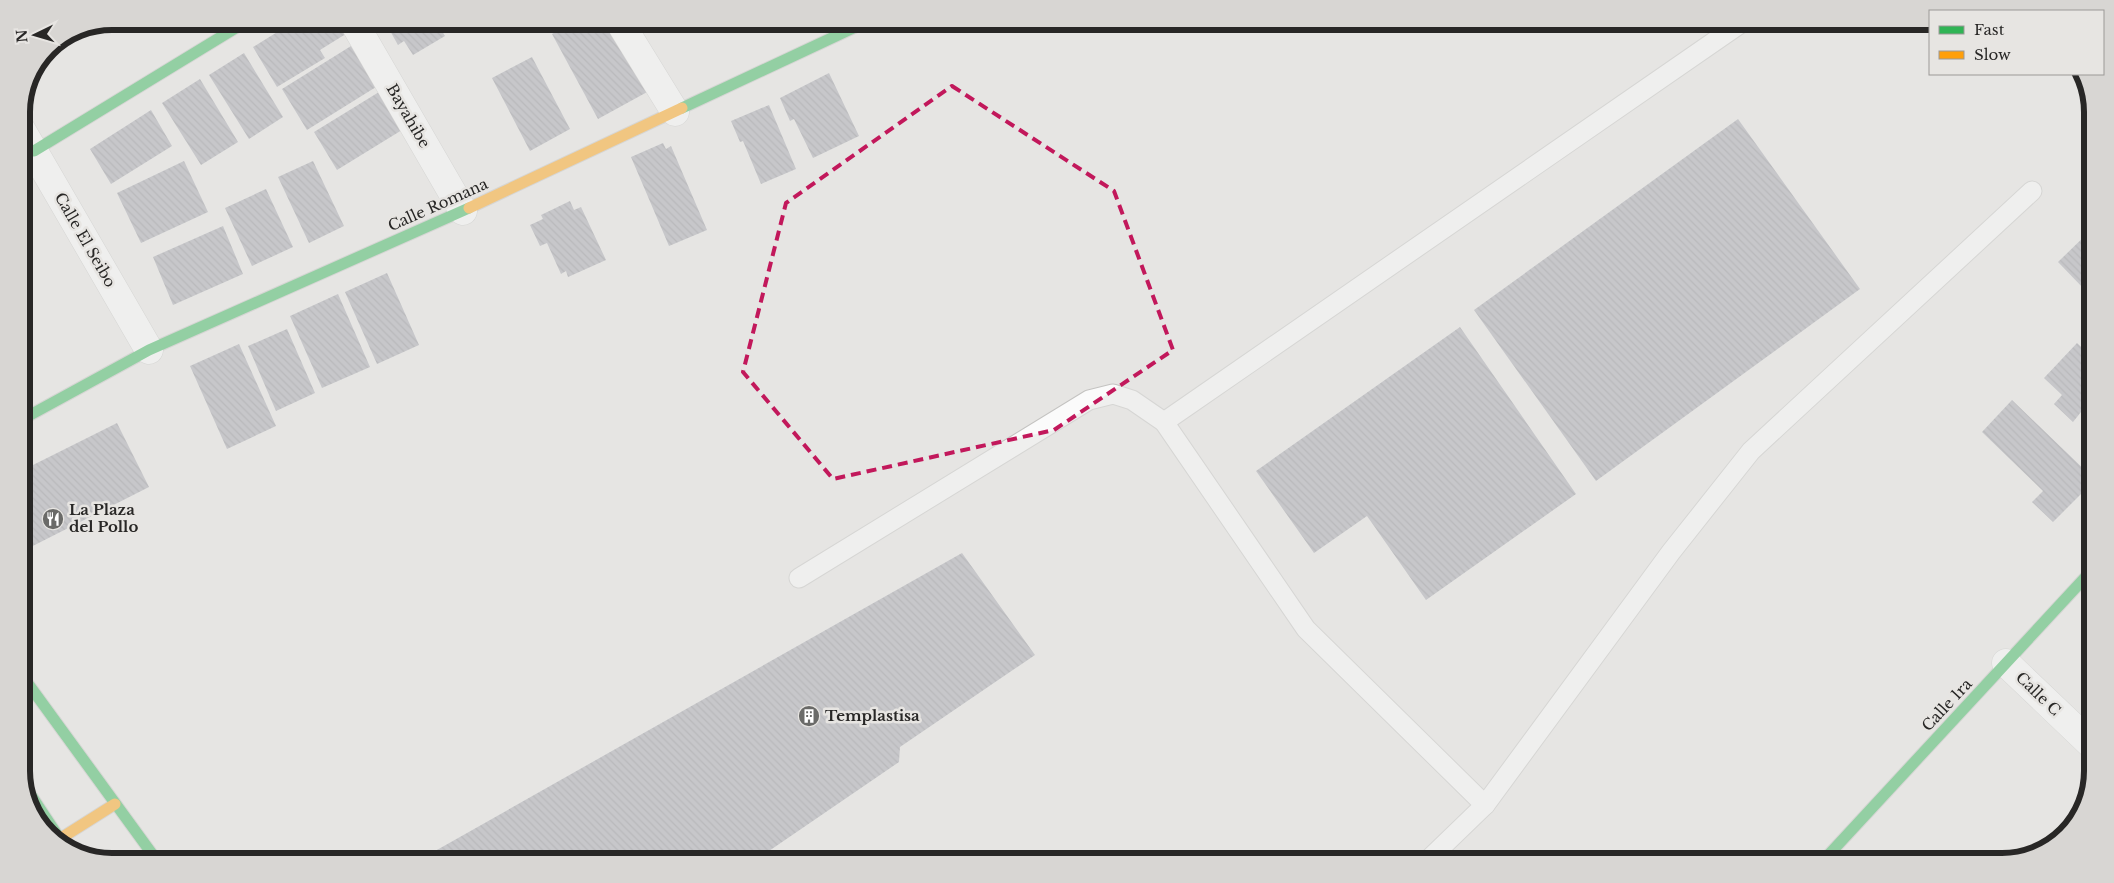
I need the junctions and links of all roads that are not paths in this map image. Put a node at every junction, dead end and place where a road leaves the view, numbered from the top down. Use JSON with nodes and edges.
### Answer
{"nodes":[{"id":1,"x":230,"y":30,"type":"edge"},
{"id":2,"x":358,"y":30,"type":"edge"},
{"id":3,"x":625,"y":30,"type":"edge"},
{"id":4,"x":849,"y":30,"type":"edge"},
{"id":5,"x":1731,"y":30,"type":"edge"},
{"id":6,"x":675,"y":112,"type":"junction"},
{"id":7,"x":30,"y":139,"type":"edge"},
{"id":8,"x":30,"y":143,"type":"edge"},
{"id":9,"x":2032,"y":191,"type":"dead end"},
{"id":10,"x":463,"y":211,"type":"junction"},
{"id":11,"x":149,"y":350,"type":"junction"},
{"id":12,"x":30,"y":416,"type":"edge"},
{"id":13,"x":1164,"y":422,"type":"junction"},
{"id":14,"x":799,"y":578,"type":"dead end"},
{"id":15,"x":2084,"y":579,"type":"edge"},
{"id":16,"x":2006,"y":663,"type":"junction"},
{"id":17,"x":30,"y":685,"type":"edge"},
{"id":18,"x":2084,"y":737,"type":"edge"},
{"id":19,"x":115,"y":804,"type":"junction"},
{"id":20,"x":37,"y":805,"type":"edge"},
{"id":21,"x":1485,"y":805,"type":"junction"},
{"id":22,"x":49,"y":823,"type":"edge"},
{"id":23,"x":63,"y":837,"type":"edge"},
{"id":24,"x":151,"y":853,"type":"edge"},
{"id":25,"x":1435,"y":853,"type":"edge"},
{"id":26,"x":1830,"y":853,"type":"edge"}],
"edges":[{"from":1,"to":7,"type":"street"},
{"from":2,"to":10,"type":"street","name":"Bayahibe"},
{"from":3,"to":6,"type":"street"},
{"from":4,"to":6,"type":"street","name":"Calle Romana"},
{"from":5,"to":13,"type":"lane"},
{"from":6,"to":10,"type":"street","name":"Calle Romana"},
{"from":8,"to":11,"type":"street","name":"Calle El Seibo"},
{"from":9,"to":21,"type":"lane"},
{"from":10,"to":11,"type":"street","name":"Calle Romana"},
{"from":11,"to":12,"type":"street","name":"Calle Romana"},
{"from":13,"to":14,"type":"lane"},
{"from":13,"to":21,"type":"lane"},
{"from":15,"to":16,"type":"street","name":"Calle 1ra"},
{"from":16,"to":18,"type":"street","name":"Calle C"},
{"from":16,"to":26,"type":"street","name":"Calle 1ra"},
{"from":17,"to":19,"type":"street"},
{"from":19,"to":23,"type":"street"},
{"from":19,"to":24,"type":"street"},
{"from":20,"to":22,"type":"street"},
{"from":21,"to":25,"type":"lane"}]}
